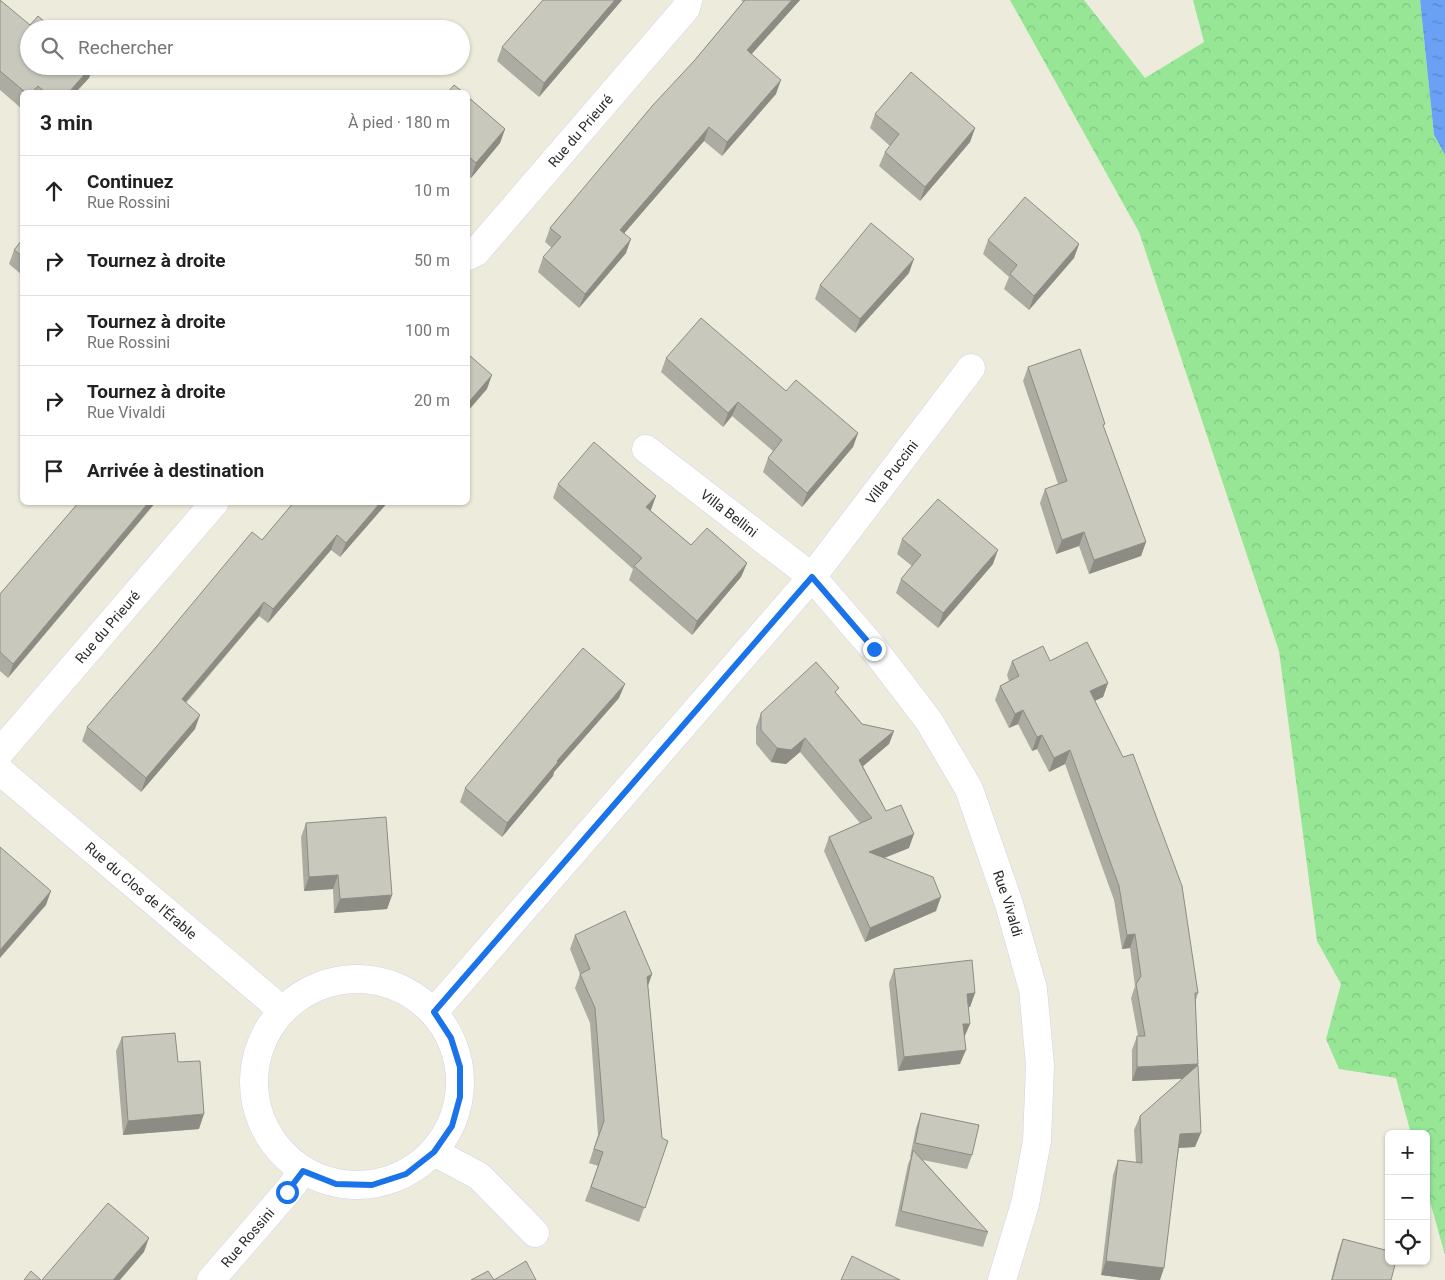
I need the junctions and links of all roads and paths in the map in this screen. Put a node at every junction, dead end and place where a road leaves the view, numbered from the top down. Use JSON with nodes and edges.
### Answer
{"nodes":[{"id":1,"x":688,"y":0,"type":"edge"},
{"id":2,"x":470,"y":255,"type":"edge"},
{"id":3,"x":971,"y":368,"type":"dead end"},
{"id":4,"x":646,"y":449,"type":"dead end"},
{"id":5,"x":212,"y":505,"type":"edge"},
{"id":6,"x":812,"y":577,"type":"junction"},
{"id":7,"x":0,"y":752,"type":"edge"},
{"id":8,"x":0,"y":771,"type":"edge"},
{"id":9,"x":282,"y":1010,"type":"junction"},
{"id":10,"x":434,"y":1012,"type":"junction"},
{"id":11,"x":434,"y":1152,"type":"junction"},
{"id":12,"x":303,"y":1171,"type":"junction"},
{"id":13,"x":535,"y":1233,"type":"dead end"},
{"id":14,"x":211,"y":1280,"type":"edge"},
{"id":15,"x":1002,"y":1280,"type":"edge"}],
"edges":[{"from":1,"to":2,"type":"street","name":"Rue du Prieuré"},
{"from":3,"to":6,"type":"street","name":"Villa Puccini"},
{"from":4,"to":6,"type":"street","name":"Villa Bellini"},
{"from":5,"to":7,"type":"street","name":"Rue du Prieuré"},
{"from":6,"to":10,"type":"street"},
{"from":6,"to":15,"type":"street","name":"Rue Vivaldi"},
{"from":8,"to":9,"type":"street","name":"Rue du Clos de l'Érable"},
{"from":9,"to":10,"type":"street"},
{"from":9,"to":12,"type":"street"},
{"from":10,"to":11,"type":"street"},
{"from":11,"to":12,"type":"street"},
{"from":11,"to":13,"type":"street"},
{"from":12,"to":14,"type":"street","name":"Rue Rossini"}]}
